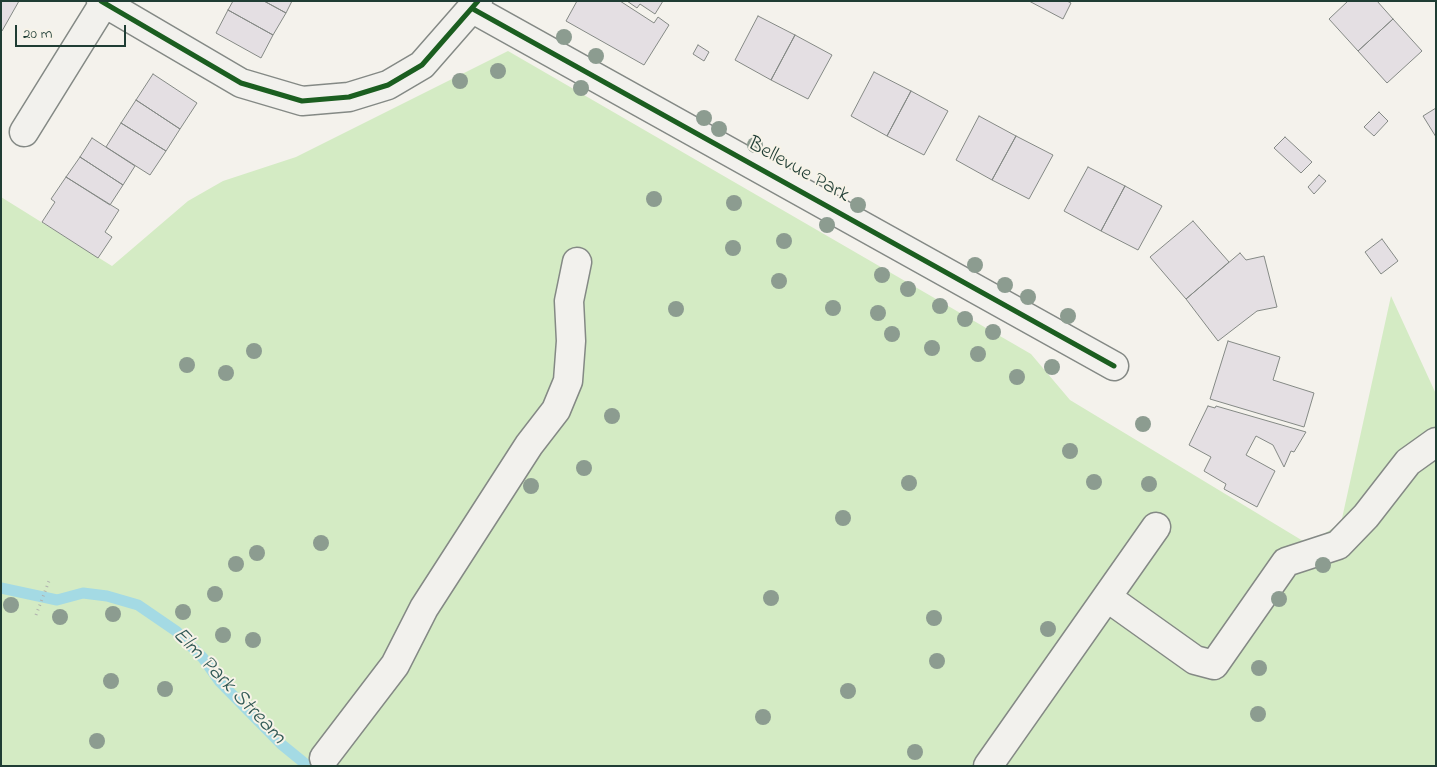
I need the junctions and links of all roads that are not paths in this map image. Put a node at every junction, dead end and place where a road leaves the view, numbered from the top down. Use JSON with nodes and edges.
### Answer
{"nodes":[{"id":1,"x":103,"y":2,"type":"edge"},
{"id":2,"x":475,"y":5,"type":"edge"},
{"id":3,"x":24,"y":132,"type":"dead end"},
{"id":4,"x":577,"y":262,"type":"dead end"},
{"id":5,"x":1114,"y":366,"type":"dead end"},
{"id":6,"x":1436,"y":442,"type":"edge"},
{"id":7,"x":1156,"y":527,"type":"dead end"},
{"id":8,"x":1108,"y":598,"type":"junction"},
{"id":9,"x":324,"y":758,"type":"dead end"},
{"id":10,"x":988,"y":766,"type":"edge"}],
"edges":[{"from":1,"to":2,"type":"street"},
{"from":1,"to":3,"type":"street"},
{"from":2,"to":5,"type":"street","name":"Bellevue Park"},
{"from":4,"to":9,"type":"street"},
{"from":6,"to":8,"type":"street"},
{"from":7,"to":8,"type":"street"},
{"from":8,"to":10,"type":"street"}]}
